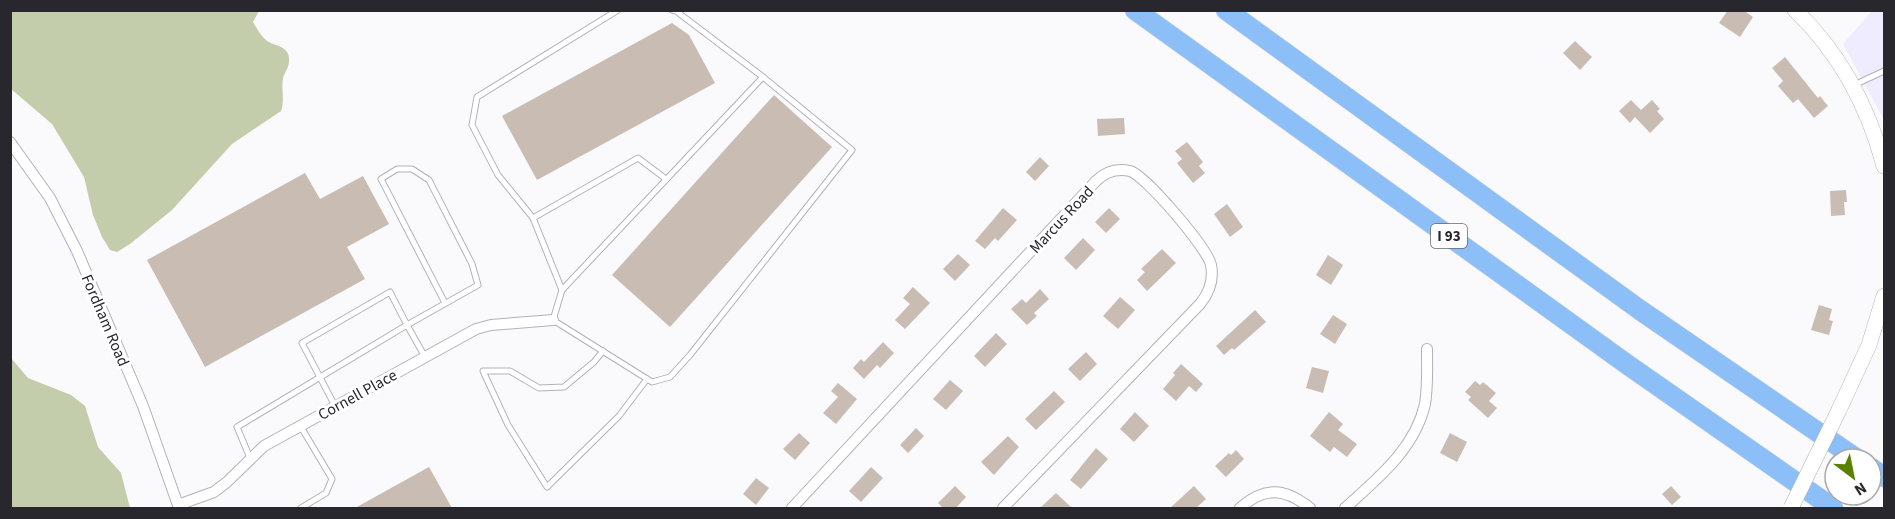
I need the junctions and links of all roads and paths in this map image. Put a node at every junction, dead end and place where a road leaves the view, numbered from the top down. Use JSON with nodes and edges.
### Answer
{"nodes":[{"id":1,"x":618,"y":10,"type":"edge"},
{"id":2,"x":672,"y":10,"type":"edge"},
{"id":3,"x":1135,"y":10,"type":"edge"},
{"id":4,"x":1226,"y":10,"type":"edge"},
{"id":5,"x":1795,"y":10,"type":"edge"},
{"id":6,"x":1884,"y":71,"type":"edge"},
{"id":7,"x":763,"y":77,"type":"junction"},
{"id":8,"x":1854,"y":85,"type":"junction"},
{"id":9,"x":10,"y":142,"type":"edge"},
{"id":10,"x":1884,"y":166,"type":"edge"},
{"id":11,"x":666,"y":179,"type":"junction"},
{"id":12,"x":533,"y":218,"type":"junction"},
{"id":13,"x":562,"y":290,"type":"junction"},
{"id":14,"x":1884,"y":296,"type":"edge"},
{"id":15,"x":445,"y":303,"type":"junction"},
{"id":16,"x":553,"y":320,"type":"junction"},
{"id":17,"x":407,"y":325,"type":"junction"},
{"id":18,"x":1427,"y":349,"type":"dead end"},
{"id":19,"x":603,"y":351,"type":"junction"},
{"id":20,"x":425,"y":357,"type":"junction"},
{"id":21,"x":320,"y":377,"type":"junction"},
{"id":22,"x":647,"y":379,"type":"junction"},
{"id":23,"x":335,"y":406,"type":"junction"},
{"id":24,"x":300,"y":425,"type":"junction"},
{"id":25,"x":1840,"y":447,"type":"edge"},
{"id":26,"x":250,"y":458,"type":"junction"},
{"id":27,"x":178,"y":507,"type":"edge"},
{"id":28,"x":301,"y":508,"type":"edge"},
{"id":29,"x":792,"y":508,"type":"edge"},
{"id":30,"x":1004,"y":508,"type":"edge"},
{"id":31,"x":1240,"y":508,"type":"edge"},
{"id":32,"x":1310,"y":508,"type":"edge"},
{"id":33,"x":1345,"y":508,"type":"edge"},
{"id":34,"x":1791,"y":508,"type":"edge"},
{"id":35,"x":1833,"y":508,"type":"edge"}],
"edges":[{"from":1,"to":12,"type":"lane"},
{"from":2,"to":7,"type":"lane"},
{"from":3,"to":35,"type":"highway","number":"I 93"},
{"from":4,"to":25,"type":"highway"},
{"from":5,"to":8,"type":"street"},
{"from":6,"to":8,"type":"lane"},
{"from":7,"to":11,"type":"lane"},
{"from":7,"to":22,"type":"lane"},
{"from":8,"to":10,"type":"street"},
{"from":9,"to":27,"type":"street","name":"Fordham Road"},
{"from":11,"to":12,"type":"lane"},
{"from":11,"to":13,"type":"lane"},
{"from":12,"to":13,"type":"lane"},
{"from":13,"to":16,"type":"lane"},
{"from":14,"to":34,"type":"street","bridge":true},
{"from":15,"to":15,"type":"lane"},
{"from":15,"to":17,"type":"lane"},
{"from":16,"to":19,"type":"lane"},
{"from":16,"to":20,"type":"street","name":"Cornell Place"},
{"from":17,"to":20,"type":"lane"},
{"from":17,"to":21,"type":"lane"},
{"from":17,"to":21,"type":"lane"},
{"from":18,"to":33,"type":"street"},
{"from":19,"to":22,"type":"lane"},
{"from":19,"to":22,"type":"lane"},
{"from":20,"to":23,"type":"street","name":"Cornell Place"},
{"from":21,"to":23,"type":"lane"},
{"from":21,"to":26,"type":"lane"},
{"from":23,"to":24,"type":"street","name":"Cornell Place"},
{"from":24,"to":26,"type":"street","name":"Cornell Place"},
{"from":24,"to":28,"type":"lane"},
{"from":26,"to":27,"type":"street","name":"Cornell Place"},
{"from":29,"to":30,"type":"street","name":"Marcus Road"},
{"from":31,"to":32,"type":"street"}]}
